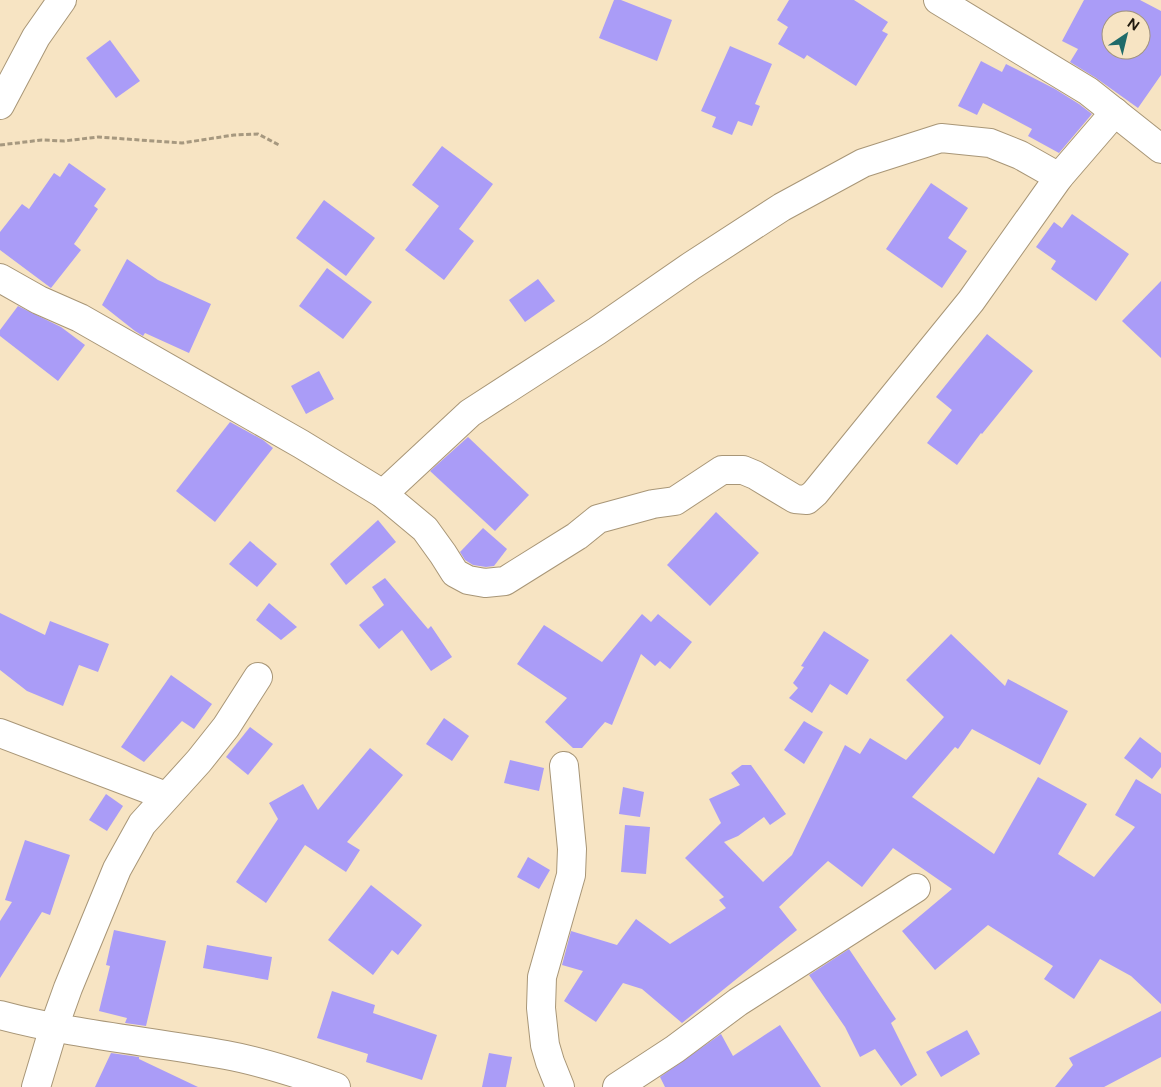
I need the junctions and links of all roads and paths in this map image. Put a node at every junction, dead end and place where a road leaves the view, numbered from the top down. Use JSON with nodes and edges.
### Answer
{"nodes":[{"id":1,"x":62,"y":0,"type":"edge"},
{"id":2,"x":938,"y":0,"type":"edge"},
{"id":3,"x":0,"y":105,"type":"edge"},
{"id":4,"x":1115,"y":112,"type":"junction"},
{"id":5,"x":0,"y":144,"type":"edge"},
{"id":6,"x":279,"y":144,"type":"dead end"},
{"id":7,"x":1161,"y":149,"type":"edge"},
{"id":8,"x":1059,"y":178,"type":"junction"},
{"id":9,"x":0,"y":278,"type":"edge"},
{"id":10,"x":383,"y":494,"type":"junction"},
{"id":11,"x":258,"y":677,"type":"dead end"},
{"id":12,"x":0,"y":733,"type":"edge"},
{"id":13,"x":564,"y":766,"type":"dead end"},
{"id":14,"x":166,"y":796,"type":"junction"},
{"id":15,"x":916,"y":888,"type":"dead end"},
{"id":16,"x":0,"y":1015,"type":"edge"},
{"id":17,"x":54,"y":1027,"type":"junction"},
{"id":18,"x":36,"y":1087,"type":"edge"},
{"id":19,"x":336,"y":1087,"type":"edge"},
{"id":20,"x":560,"y":1087,"type":"edge"},
{"id":21,"x":617,"y":1087,"type":"edge"}],
"edges":[{"from":1,"to":3,"type":"street"},
{"from":2,"to":4,"type":"street"},
{"from":4,"to":7,"type":"street"},
{"from":4,"to":8,"type":"street"},
{"from":5,"to":6,"type":"path"},
{"from":8,"to":10,"type":"street"},
{"from":8,"to":10,"type":"street"},
{"from":9,"to":10,"type":"street"},
{"from":11,"to":14,"type":"street"},
{"from":12,"to":14,"type":"street"},
{"from":13,"to":20,"type":"street"},
{"from":14,"to":17,"type":"street"},
{"from":15,"to":21,"type":"street"},
{"from":16,"to":17,"type":"street"},
{"from":17,"to":18,"type":"street"},
{"from":17,"to":19,"type":"street"}]}
